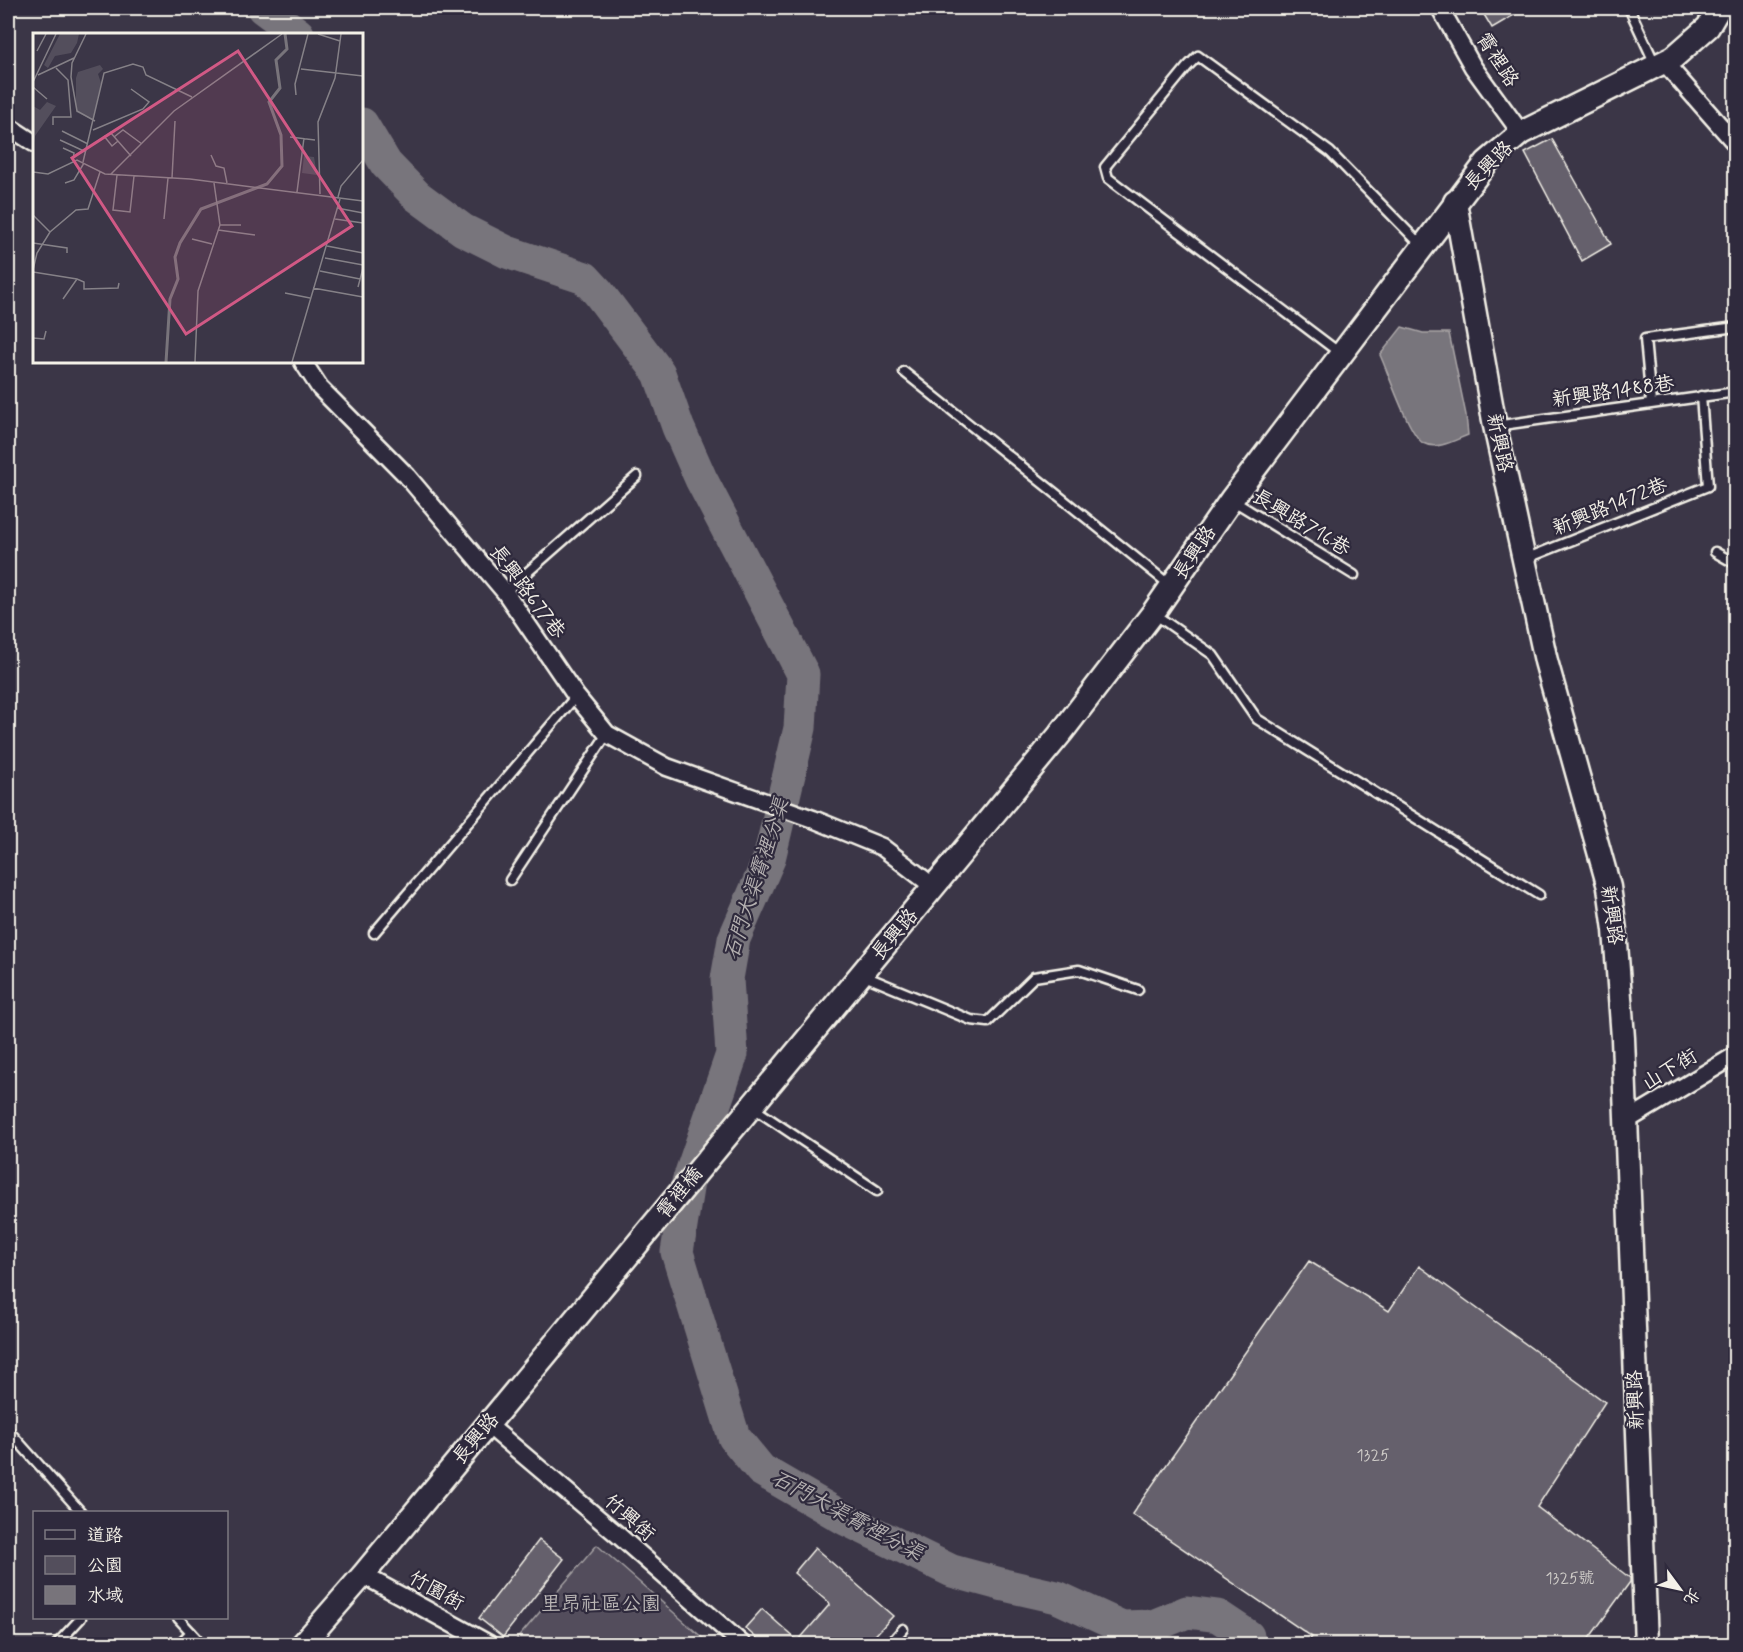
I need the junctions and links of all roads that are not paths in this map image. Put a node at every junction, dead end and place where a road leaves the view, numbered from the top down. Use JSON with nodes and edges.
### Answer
{"nodes":[{"id":1,"x":1440,"y":8,"type":"edge"},
{"id":2,"x":1629,"y":8,"type":"edge"},
{"id":3,"x":1719,"y":8,"type":"edge"},
{"id":4,"x":1727,"y":8,"type":"edge"},
{"id":5,"x":1736,"y":14,"type":"edge"},
{"id":6,"x":1660,"y":64,"type":"junction"},
{"id":7,"x":8,"y":126,"type":"edge"},
{"id":8,"x":1521,"y":133,"type":"junction"},
{"id":9,"x":1732,"y":133,"type":"edge"},
{"id":10,"x":33,"y":142,"type":"edge"},
{"id":11,"x":1455,"y":202,"type":"junction"},
{"id":12,"x":1422,"y":246,"type":"junction"},
{"id":13,"x":1736,"y":327,"type":"edge"},
{"id":14,"x":1341,"y":355,"type":"junction"},
{"id":15,"x":304,"y":363,"type":"edge"},
{"id":16,"x":904,"y":372,"type":"dead end"},
{"id":17,"x":1736,"y":392,"type":"edge"},
{"id":18,"x":1701,"y":396,"type":"junction"},
{"id":19,"x":1651,"y":403,"type":"junction"},
{"id":20,"x":1494,"y":426,"type":"junction"},
{"id":21,"x":637,"y":476,"type":"dead end"},
{"id":22,"x":1231,"y":500,"type":"junction"},
{"id":23,"x":1715,"y":552,"type":"dead end"},
{"id":24,"x":1524,"y":559,"type":"junction"},
{"id":25,"x":1736,"y":564,"type":"edge"},
{"id":26,"x":1354,"y":575,"type":"dead end"},
{"id":27,"x":1171,"y":587,"type":"junction"},
{"id":28,"x":505,"y":592,"type":"junction"},
{"id":29,"x":1153,"y":613,"type":"junction"},
{"id":30,"x":576,"y":696,"type":"junction"},
{"id":31,"x":607,"y":734,"type":"junction"},
{"id":32,"x":510,"y":880,"type":"dead end"},
{"id":33,"x":934,"y":887,"type":"junction"},
{"id":34,"x":1539,"y":895,"type":"dead end"},
{"id":35,"x":374,"y":933,"type":"dead end"},
{"id":36,"x":862,"y":974,"type":"junction"},
{"id":37,"x":1138,"y":990,"type":"dead end"},
{"id":38,"x":1736,"y":1055,"type":"edge"},
{"id":39,"x":752,"y":1107,"type":"junction"},
{"id":40,"x":1626,"y":1121,"type":"junction"},
{"id":41,"x":712,"y":1153,"type":"joint"},
{"id":42,"x":877,"y":1191,"type":"dead end"},
{"id":43,"x":648,"y":1232,"type":"joint"},
{"id":44,"x":488,"y":1425,"type":"junction"},
{"id":45,"x":8,"y":1430,"type":"edge"},
{"id":46,"x":80,"y":1511,"type":"edge"},
{"id":47,"x":363,"y":1575,"type":"junction"},
{"id":48,"x":79,"y":1619,"type":"edge"},
{"id":49,"x":180,"y":1619,"type":"edge"},
{"id":50,"x":903,"y":1629,"type":"dead end"},
{"id":51,"x":191,"y":1632,"type":"junction"},
{"id":52,"x":57,"y":1644,"type":"edge"},
{"id":53,"x":179,"y":1644,"type":"edge"},
{"id":54,"x":202,"y":1644,"type":"edge"},
{"id":55,"x":303,"y":1644,"type":"edge"},
{"id":56,"x":489,"y":1644,"type":"edge"},
{"id":57,"x":742,"y":1644,"type":"edge"},
{"id":58,"x":890,"y":1644,"type":"edge"},
{"id":59,"x":1646,"y":1644,"type":"edge"}],
"edges":[{"from":1,"to":8,"type":"street","name":"霄裡路"},
{"from":2,"to":6,"type":"lane"},
{"from":3,"to":6,"type":"main road","name":"長興路"},
{"from":4,"to":5,"type":"lane"},
{"from":6,"to":8,"type":"main road","name":"長興路"},
{"from":6,"to":9,"type":"street"},
{"from":7,"to":10,"type":"street"},
{"from":8,"to":11,"type":"main road","name":"長興路"},
{"from":11,"to":12,"type":"main road","name":"長興路"},
{"from":11,"to":20,"type":"main road","name":"新興路"},
{"from":12,"to":14,"type":"main road","name":"長興路"},
{"from":12,"to":14,"type":"lane"},
{"from":13,"to":19,"type":"lane"},
{"from":14,"to":22,"type":"main road","name":"長興路"},
{"from":15,"to":28,"type":"street","name":"長興路677巷"},
{"from":16,"to":27,"type":"lane"},
{"from":17,"to":18,"type":"lane","name":"新興路1488巷"},
{"from":18,"to":19,"type":"lane","name":"新興路1488巷"},
{"from":18,"to":24,"type":"lane","name":"新興路1472巷"},
{"from":19,"to":20,"type":"lane","name":"新興路1488巷"},
{"from":20,"to":24,"type":"main road","name":"新興路"},
{"from":21,"to":28,"type":"lane"},
{"from":22,"to":26,"type":"lane","name":"長興路716巷"},
{"from":22,"to":27,"type":"main road","name":"長興路"},
{"from":23,"to":25,"type":"lane"},
{"from":24,"to":40,"type":"main road","name":"新興路"},
{"from":27,"to":29,"type":"main road","name":"長興路"},
{"from":28,"to":30,"type":"street","name":"長興路677巷"},
{"from":29,"to":33,"type":"main road","name":"長興路"},
{"from":29,"to":34,"type":"lane"},
{"from":30,"to":31,"type":"street","name":"長興路677巷"},
{"from":30,"to":35,"type":"lane"},
{"from":31,"to":32,"type":"lane"},
{"from":31,"to":33,"type":"street","name":"長興路677巷"},
{"from":33,"to":36,"type":"main road","name":"長興路"},
{"from":36,"to":37,"type":"lane"},
{"from":36,"to":39,"type":"main road","name":"長興路"},
{"from":38,"to":40,"type":"street","name":"山下街"},
{"from":39,"to":41,"type":"main road","name":"長興路"},
{"from":39,"to":42,"type":"lane"},
{"from":40,"to":59,"type":"main road","name":"新興路"},
{"from":41,"to":43,"type":"main road","name":"霄裡橋"},
{"from":43,"to":44,"type":"main road","name":"長興路"},
{"from":44,"to":47,"type":"main road","name":"長興路"},
{"from":44,"to":57,"type":"street","name":"竹興街"},
{"from":45,"to":46,"type":"lane"},
{"from":47,"to":55,"type":"main road","name":"長興路"},
{"from":47,"to":56,"type":"street","name":"竹園街"},
{"from":48,"to":52,"type":"lane"},
{"from":49,"to":51,"type":"lane"},
{"from":50,"to":58,"type":"lane"},
{"from":51,"to":53,"type":"lane"},
{"from":51,"to":54,"type":"lane"}]}
